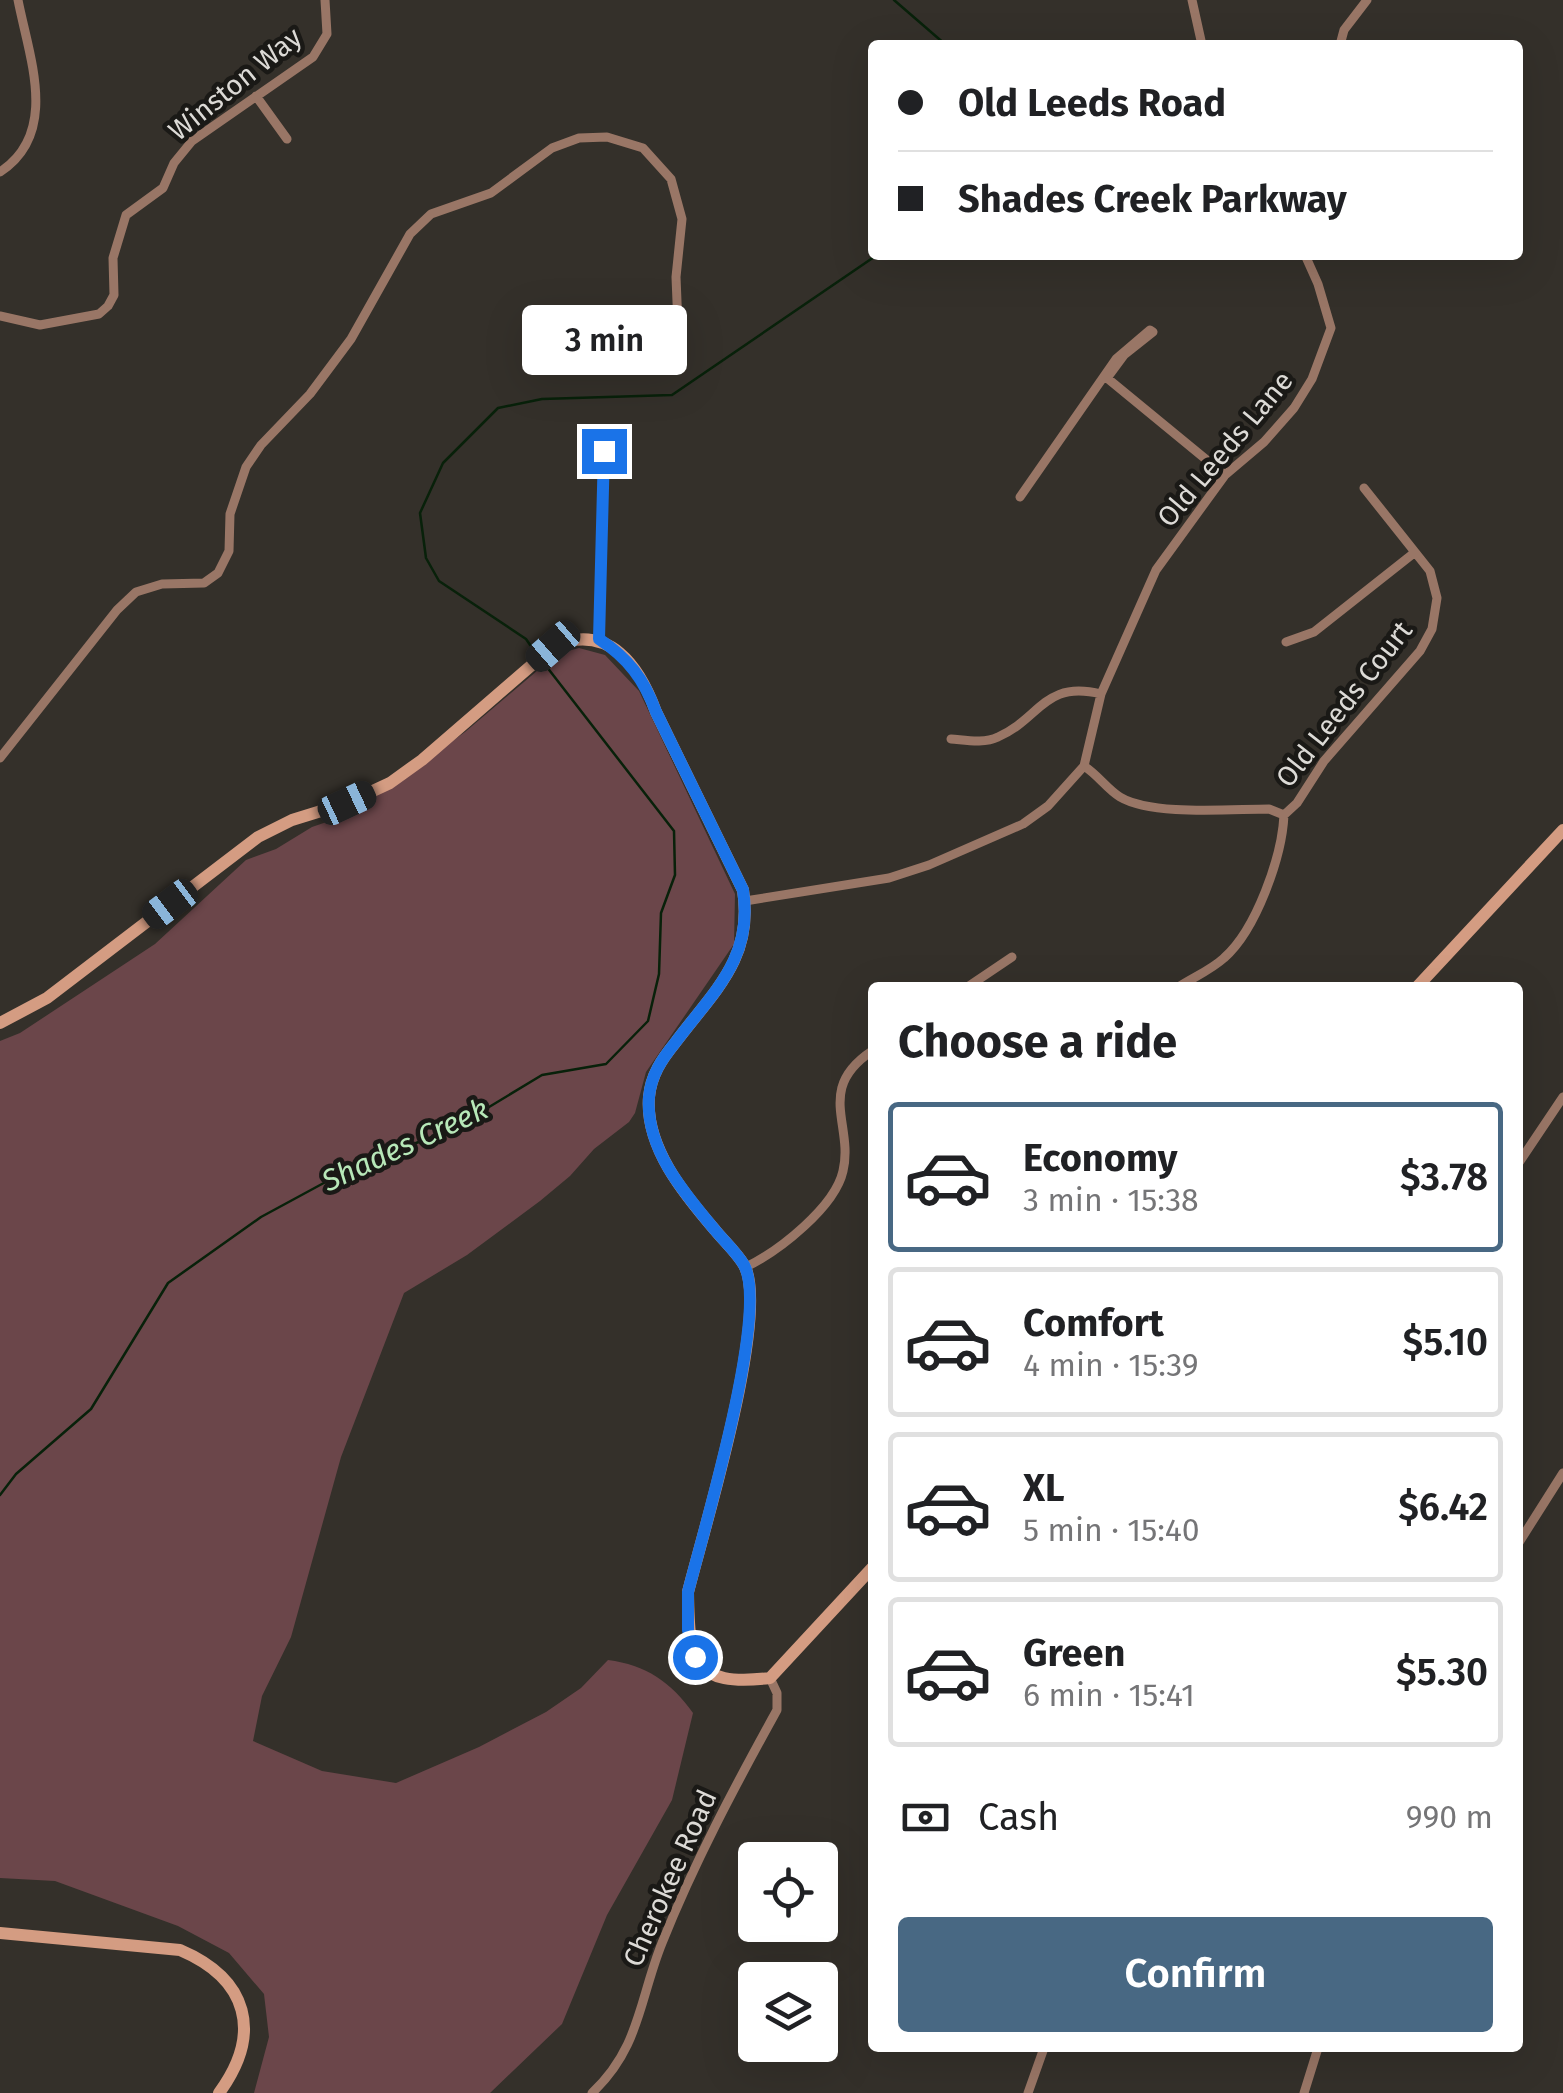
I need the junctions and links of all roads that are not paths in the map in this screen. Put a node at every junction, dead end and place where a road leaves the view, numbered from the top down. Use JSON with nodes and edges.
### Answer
{"nodes":[{"id":1,"x":18,"y":0,"type":"edge"},
{"id":2,"x":326,"y":0,"type":"edge"},
{"id":3,"x":1192,"y":0,"type":"edge"},
{"id":4,"x":1367,"y":0,"type":"edge"},
{"id":5,"x":1201,"y":40,"type":"edge"},
{"id":6,"x":1341,"y":40,"type":"edge"},
{"id":7,"x":256,"y":96,"type":"junction"},
{"id":8,"x":286,"y":139,"type":"dead end"},
{"id":9,"x":0,"y":172,"type":"edge"},
{"id":10,"x":1307,"y":260,"type":"edge"},
{"id":11,"x":0,"y":316,"type":"edge"},
{"id":12,"x":674,"y":336,"type":"dead end"},
{"id":13,"x":604,"y":451,"type":"dead end"},
{"id":14,"x":1224,"y":476,"type":"junction"},
{"id":15,"x":1364,"y":488,"type":"dead end"},
{"id":16,"x":1020,"y":498,"type":"dead end"},
{"id":17,"x":1414,"y":554,"type":"junction"},
{"id":18,"x":599,"y":639,"type":"junction"},
{"id":19,"x":1286,"y":642,"type":"dead end"},
{"id":20,"x":1101,"y":694,"type":"junction"},
{"id":21,"x":951,"y":739,"type":"dead end"},
{"id":22,"x":0,"y":758,"type":"edge"},
{"id":23,"x":1084,"y":766,"type":"junction"},
{"id":24,"x":1284,"y":815,"type":"junction"},
{"id":25,"x":1563,"y":830,"type":"edge"},
{"id":26,"x":745,"y":902,"type":"junction"},
{"id":27,"x":1012,"y":956,"type":"dead end"},
{"id":28,"x":975,"y":982,"type":"edge"},
{"id":29,"x":1186,"y":982,"type":"edge"},
{"id":30,"x":1422,"y":982,"type":"edge"},
{"id":31,"x":0,"y":1022,"type":"edge"},
{"id":32,"x":868,"y":1054,"type":"edge"},
{"id":33,"x":1563,"y":1098,"type":"edge"},
{"id":34,"x":1523,"y":1157,"type":"edge"},
{"id":35,"x":746,"y":1267,"type":"junction"},
{"id":36,"x":1563,"y":1472,"type":"edge"},
{"id":37,"x":1523,"y":1536,"type":"edge"},
{"id":38,"x":868,"y":1572,"type":"edge"},
{"id":39,"x":770,"y":1678,"type":"junction"},
{"id":40,"x":0,"y":1933,"type":"edge"},
{"id":41,"x":1043,"y":2052,"type":"edge"},
{"id":42,"x":1317,"y":2052,"type":"edge"},
{"id":43,"x":218,"y":2093,"type":"edge"},
{"id":44,"x":592,"y":2093,"type":"edge"},
{"id":45,"x":1028,"y":2093,"type":"edge"},
{"id":46,"x":1304,"y":2093,"type":"edge"}],
"edges":[{"from":1,"to":9,"type":"street"},
{"from":2,"to":7,"type":"street","name":"Winston Way"},
{"from":3,"to":5,"type":"street"},
{"from":4,"to":6,"type":"street"},
{"from":7,"to":8,"type":"street"},
{"from":7,"to":11,"type":"street","name":"Winston Way"},
{"from":10,"to":14,"type":"street","name":"Old Leeds Lane"},
{"from":12,"to":22,"type":"street"},
{"from":13,"to":18,"type":"street"},
{"from":14,"to":16,"type":"street"},
{"from":14,"to":20,"type":"street","name":"Old Leeds Lane"},
{"from":15,"to":17,"type":"street","name":"Old Leeds Court"},
{"from":17,"to":19,"type":"street"},
{"from":17,"to":24,"type":"street","name":"Old Leeds Court"},
{"from":18,"to":26,"type":"main road"},
{"from":18,"to":31,"type":"main road"},
{"from":20,"to":21,"type":"street"},
{"from":20,"to":23,"type":"street","name":"Old Leeds Lane"},
{"from":23,"to":24,"type":"street"},
{"from":23,"to":26,"type":"street","name":"Old Leeds Lane"},
{"from":24,"to":29,"type":"street","name":"Old Leeds Court"},
{"from":25,"to":30,"type":"main road"},
{"from":26,"to":35,"type":"main road"},
{"from":27,"to":28,"type":"street"},
{"from":32,"to":35,"type":"street"},
{"from":33,"to":34,"type":"street"},
{"from":35,"to":39,"type":"main road"},
{"from":36,"to":37,"type":"street"},
{"from":38,"to":39,"type":"main road"},
{"from":39,"to":44,"type":"street","name":"Cherokee Road"},
{"from":40,"to":43,"type":"main road"},
{"from":41,"to":45,"type":"street"},
{"from":42,"to":46,"type":"street"}]}
